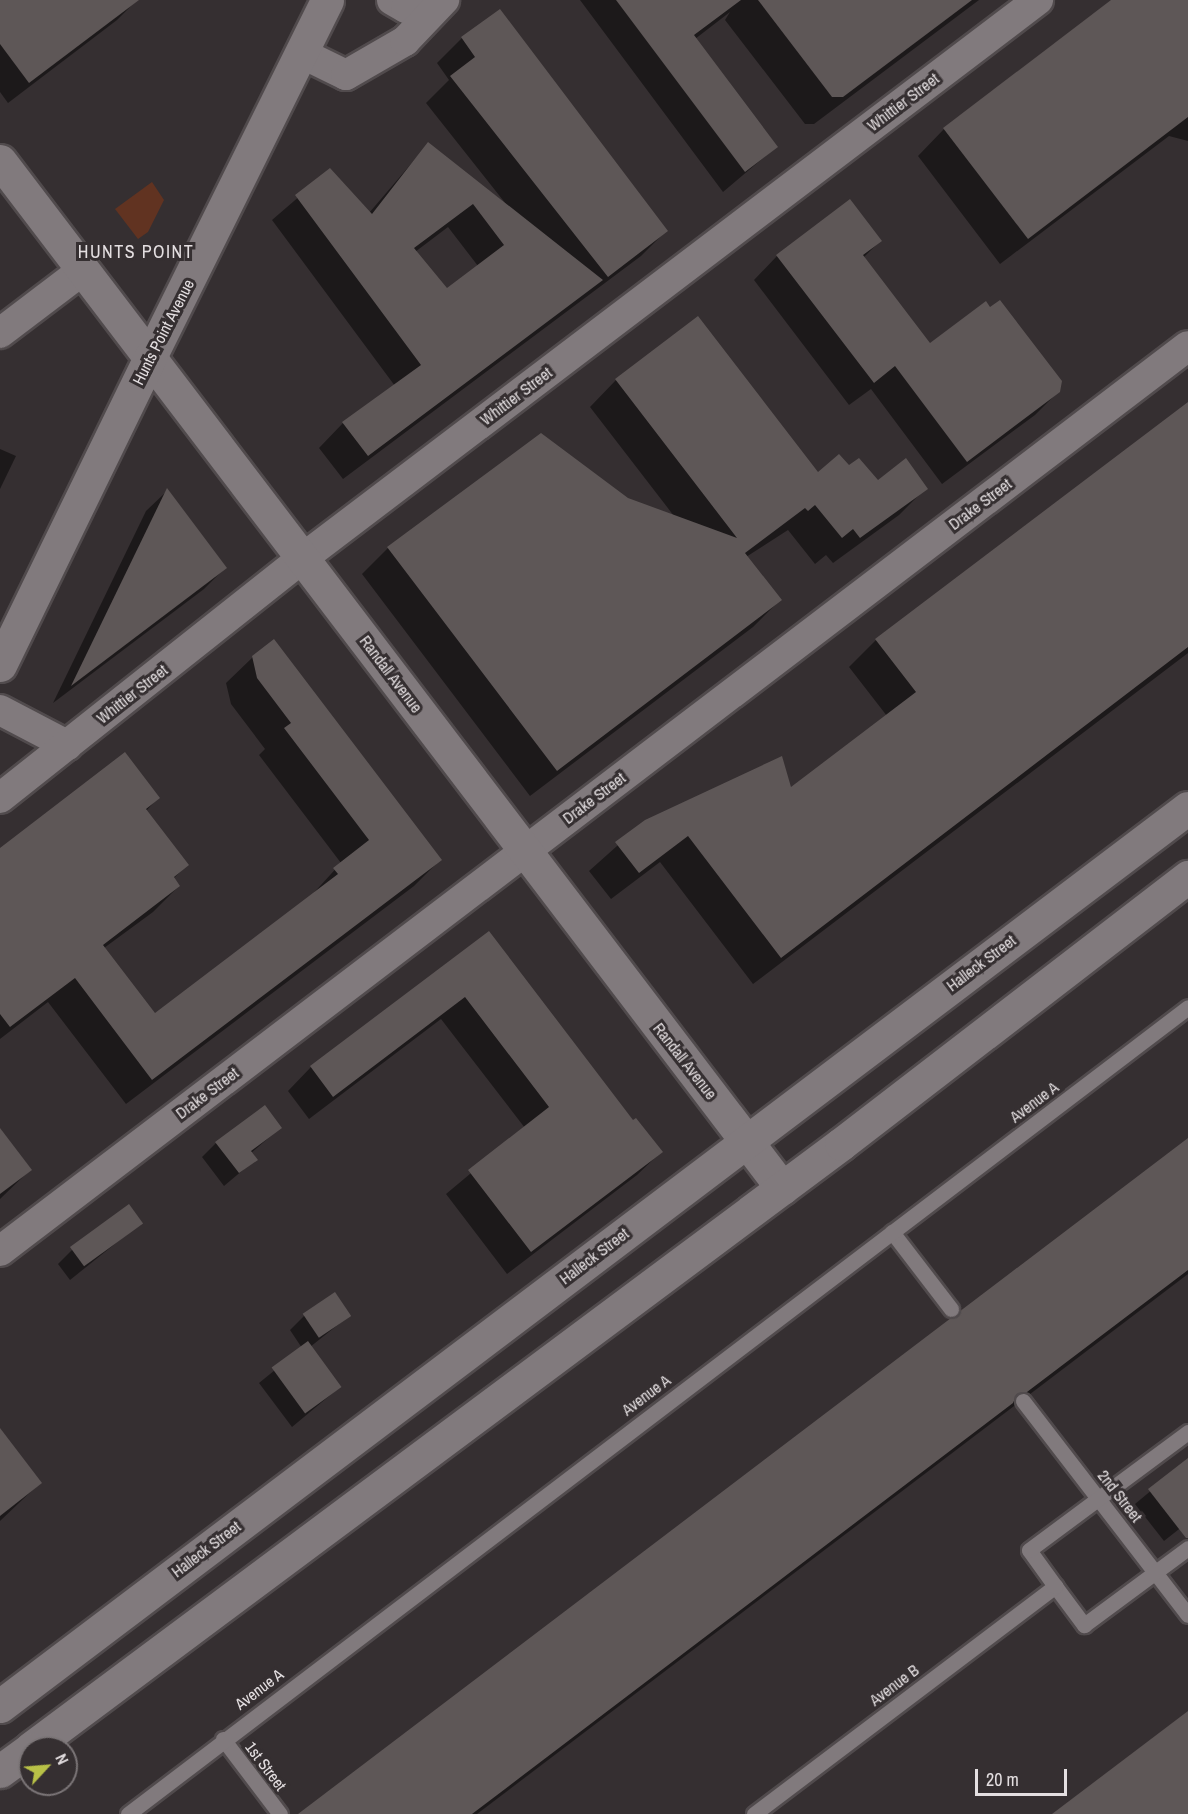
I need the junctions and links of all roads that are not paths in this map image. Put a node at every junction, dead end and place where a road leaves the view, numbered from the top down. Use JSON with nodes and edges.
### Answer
{"nodes":[{"id":1,"x":327,"y":0,"type":"edge"},
{"id":2,"x":392,"y":0,"type":"edge"},
{"id":3,"x":1038,"y":0,"type":"edge"},
{"id":4,"x":436,"y":6,"type":"edge"},
{"id":5,"x":301,"y":53,"type":"junction"},
{"id":6,"x":0,"y":161,"type":"edge"},
{"id":7,"x":83,"y":270,"type":"junction"},
{"id":8,"x":0,"y":333,"type":"edge"},
{"id":9,"x":1188,"y":346,"type":"edge"},
{"id":10,"x":150,"y":357,"type":"junction"},
{"id":11,"x":303,"y":558,"type":"junction"},
{"id":12,"x":0,"y":665,"type":"edge"},
{"id":13,"x":0,"y":710,"type":"edge"},
{"id":14,"x":67,"y":745,"type":"junction"},
{"id":15,"x":0,"y":798,"type":"edge"},
{"id":16,"x":1188,"y":808,"type":"edge"},
{"id":17,"x":525,"y":850,"type":"junction"},
{"id":18,"x":1188,"y":877,"type":"edge"},
{"id":19,"x":1188,"y":1007,"type":"edge"},
{"id":20,"x":747,"y":1140,"type":"junction"},
{"id":21,"x":782,"y":1188,"type":"junction"},
{"id":22,"x":892,"y":1232,"type":"junction"},
{"id":23,"x":0,"y":1251,"type":"edge"},
{"id":24,"x":951,"y":1309,"type":"dead end"},
{"id":25,"x":1023,"y":1401,"type":"dead end"},
{"id":26,"x":1188,"y":1432,"type":"edge"},
{"id":27,"x":1099,"y":1498,"type":"junction"},
{"id":28,"x":1188,"y":1548,"type":"edge"},
{"id":29,"x":1155,"y":1572,"type":"junction"},
{"id":30,"x":1055,"y":1586,"type":"junction"},
{"id":31,"x":1188,"y":1615,"type":"edge"},
{"id":32,"x":0,"y":1706,"type":"edge"},
{"id":33,"x":47,"y":1736,"type":"edge"},
{"id":34,"x":223,"y":1739,"type":"junction"},
{"id":35,"x":18,"y":1758,"type":"edge"},
{"id":36,"x":0,"y":1771,"type":"edge"},
{"id":37,"x":128,"y":1814,"type":"edge"},
{"id":38,"x":280,"y":1814,"type":"edge"},
{"id":39,"x":754,"y":1814,"type":"edge"}],
"edges":[{"from":1,"to":5,"type":"main road","name":"Hunts Point Avenue"},
{"from":2,"to":4,"type":"street"},
{"from":3,"to":11,"type":"street","name":"Whittier Street"},
{"from":4,"to":5,"type":"street"},
{"from":5,"to":10,"type":"main road","name":"Hunts Point Avenue"},
{"from":6,"to":7,"type":"main road","name":"Randall Avenue"},
{"from":7,"to":8,"type":"street"},
{"from":7,"to":10,"type":"main road","name":"Randall Avenue"},
{"from":9,"to":17,"type":"street","name":"Drake Street"},
{"from":10,"to":11,"type":"main road","name":"Randall Avenue"},
{"from":10,"to":12,"type":"main road","name":"Hunts Point Avenue"},
{"from":11,"to":14,"type":"street","name":"Whittier Street"},
{"from":11,"to":17,"type":"main road","name":"Randall Avenue"},
{"from":13,"to":14,"type":"street"},
{"from":14,"to":15,"type":"street","name":"Whittier Street"},
{"from":16,"to":20,"type":"main road","name":"Halleck Street"},
{"from":17,"to":20,"type":"main road","name":"Randall Avenue"},
{"from":17,"to":23,"type":"street","name":"Drake Street"},
{"from":18,"to":21,"type":"main road"},
{"from":19,"to":22,"type":"lane","name":"Avenue A"},
{"from":20,"to":21,"type":"main road","name":"Randall Avenue"},
{"from":20,"to":32,"type":"main road","name":"Halleck Street"},
{"from":21,"to":33,"type":"main road"},
{"from":22,"to":24,"type":"lane"},
{"from":22,"to":34,"type":"lane","name":"Avenue A"},
{"from":25,"to":27,"type":"lane","name":"2nd Street"},
{"from":26,"to":27,"type":"lane"},
{"from":27,"to":29,"type":"lane","name":"2nd Street"},
{"from":27,"to":30,"type":"lane"},
{"from":28,"to":29,"type":"lane"},
{"from":29,"to":30,"type":"lane"},
{"from":29,"to":31,"type":"lane","name":"2nd Street"},
{"from":30,"to":39,"type":"lane","name":"Avenue B"},
{"from":34,"to":37,"type":"lane","name":"Avenue A"},
{"from":34,"to":38,"type":"lane","name":"1st Street"},
{"from":35,"to":36,"type":"main road"}]}
